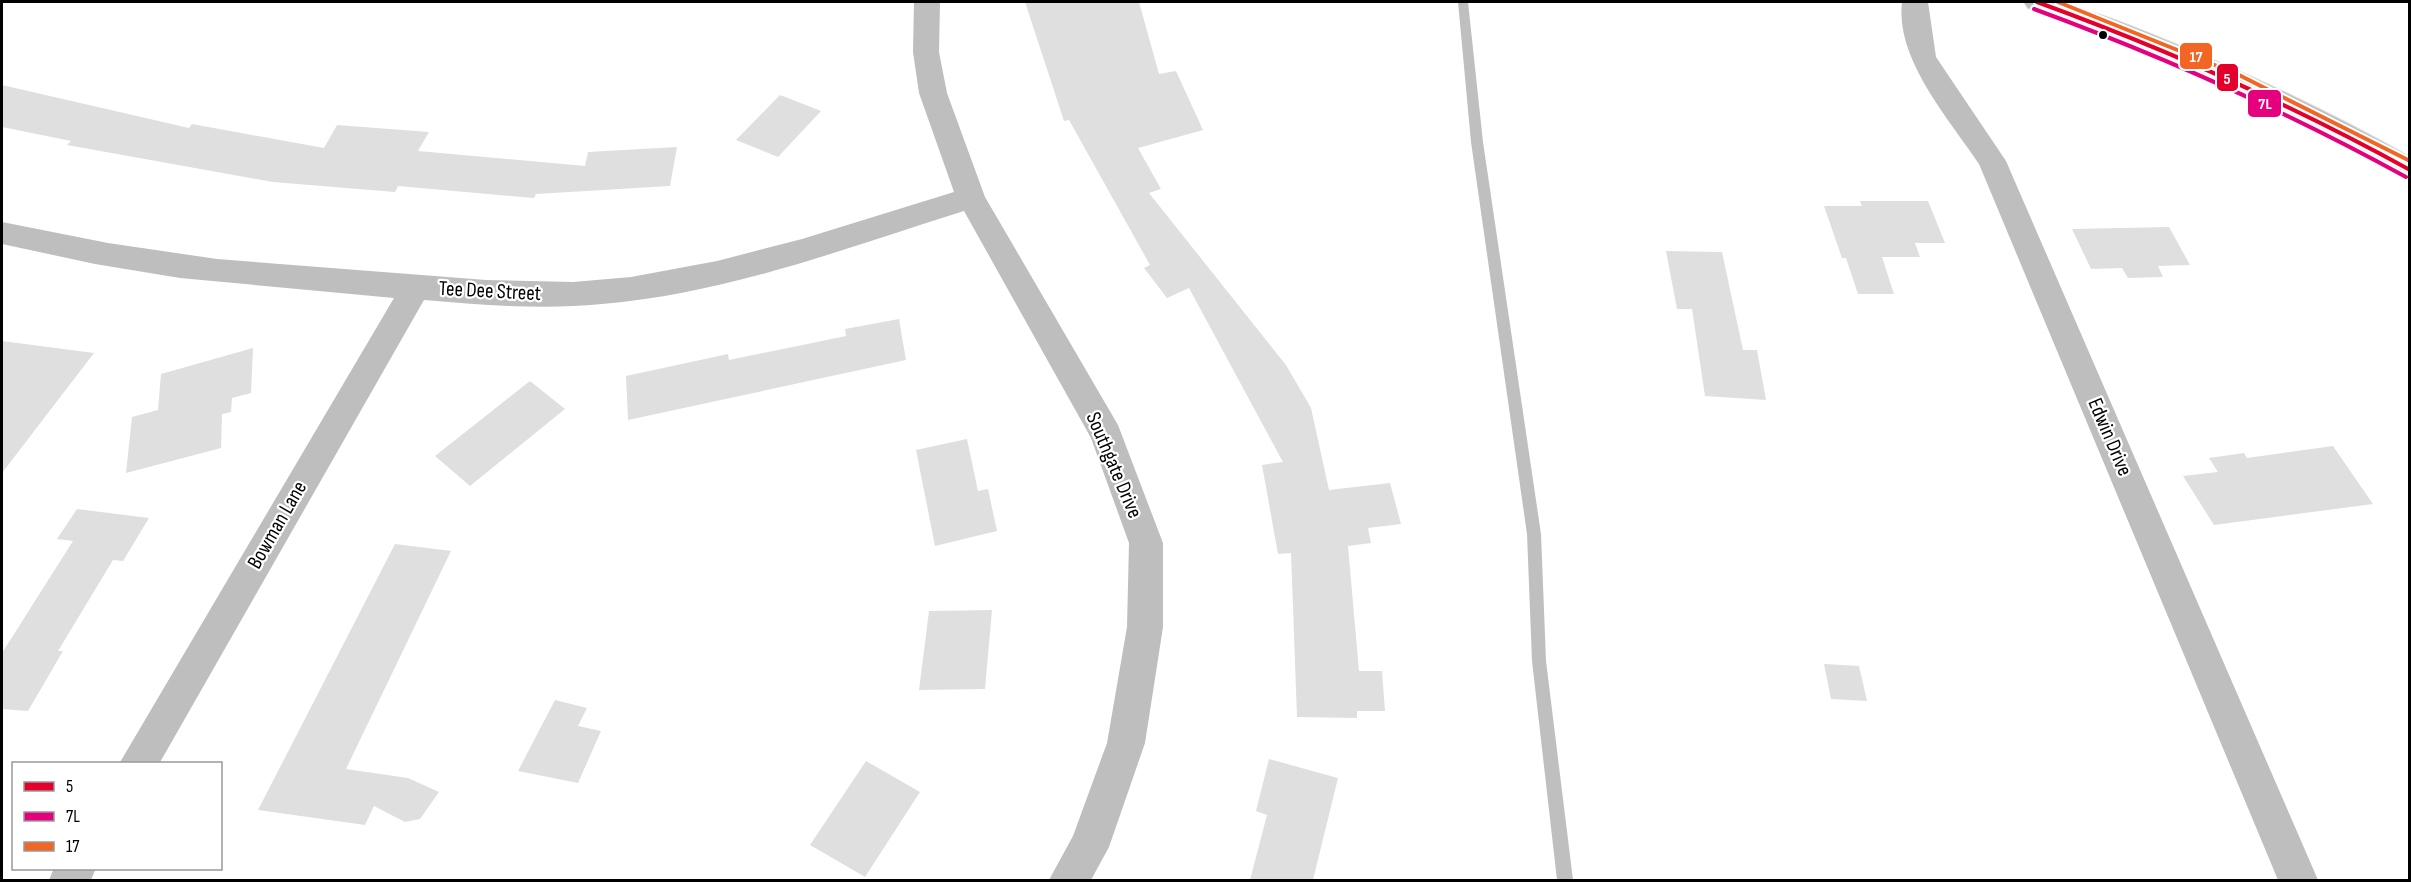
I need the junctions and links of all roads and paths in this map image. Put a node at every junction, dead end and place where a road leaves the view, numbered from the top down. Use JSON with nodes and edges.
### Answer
{"nodes":[{"id":1,"x":927,"y":2,"type":"edge"},
{"id":2,"x":1915,"y":2,"type":"edge"},
{"id":3,"x":2037,"y":2,"type":"edge"},
{"id":4,"x":2409,"y":170,"type":"edge"},
{"id":5,"x":971,"y":198,"type":"junction"},
{"id":6,"x":2,"y":232,"type":"edge"},
{"id":7,"x":416,"y":287,"type":"junction"},
{"id":8,"x":139,"y":762,"type":"edge"},
{"id":9,"x":1069,"y":880,"type":"edge"},
{"id":10,"x":2298,"y":880,"type":"edge"}],
"edges":[{"from":1,"to":5,"type":"street","name":"Southgate Drive"},
{"from":2,"to":10,"type":"street","name":"Edwin Drive"},
{"from":3,"to":4,"type":"street"},
{"from":5,"to":7,"type":"street","name":"Tee Dee Street"},
{"from":5,"to":9,"type":"street","name":"Southgate Drive"},
{"from":6,"to":7,"type":"street","name":"Tee Dee Street"},
{"from":7,"to":8,"type":"street","name":"Bowman Lane"}]}
